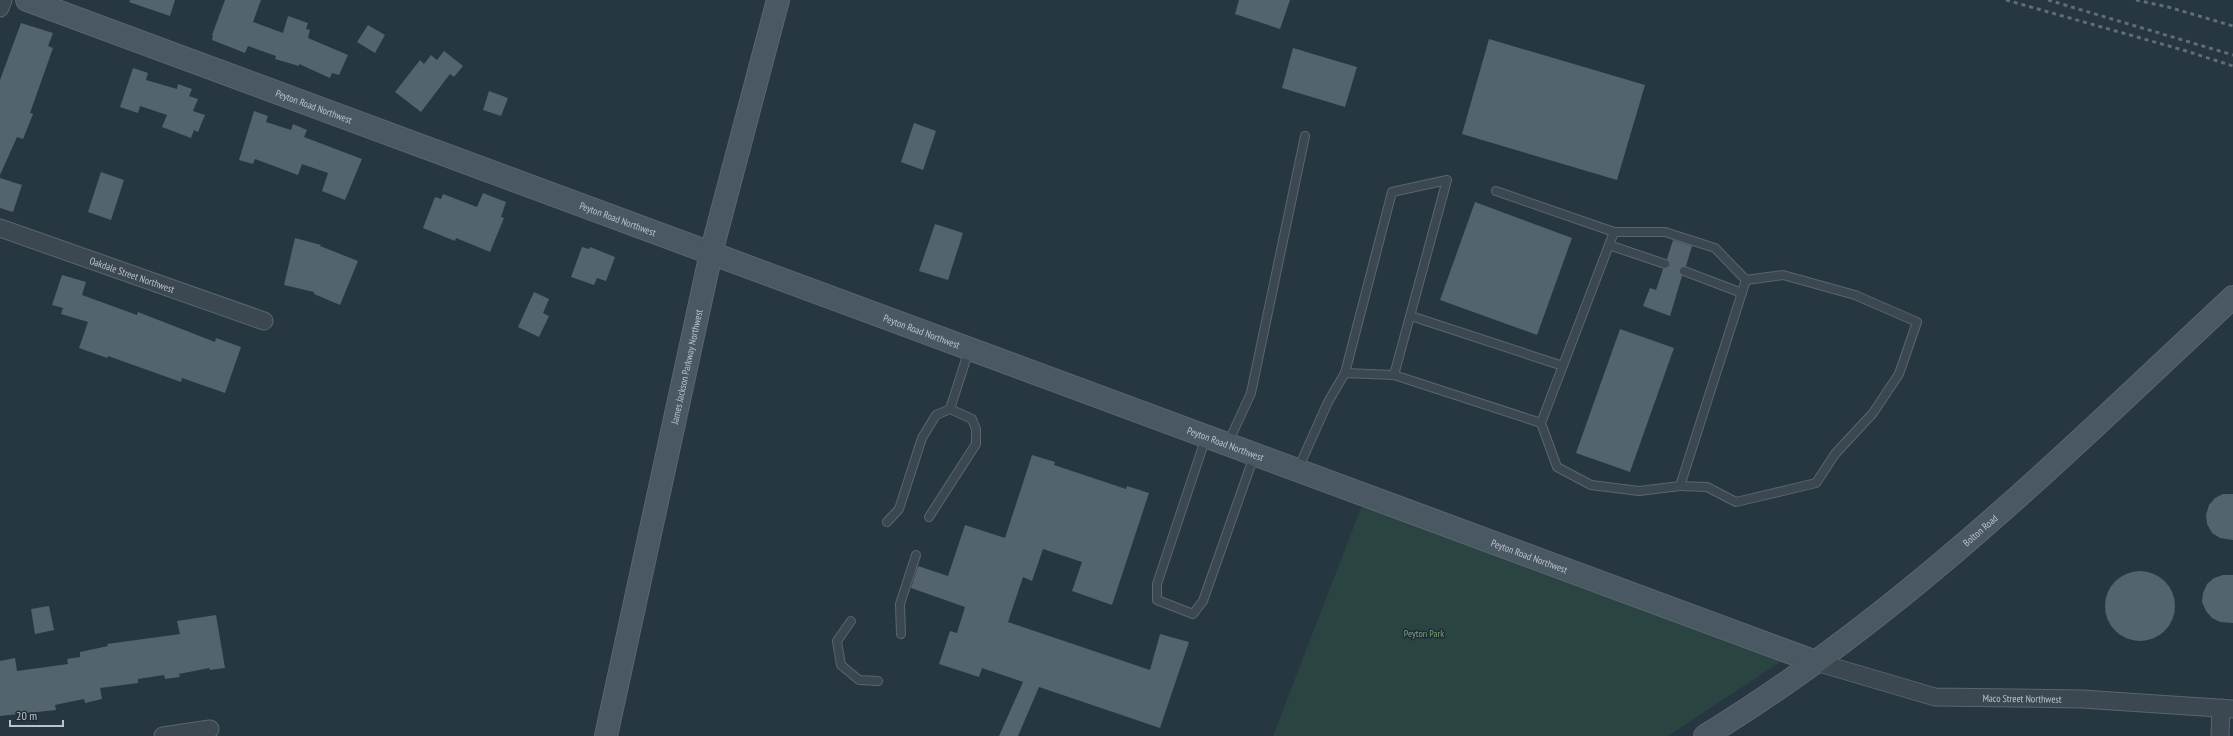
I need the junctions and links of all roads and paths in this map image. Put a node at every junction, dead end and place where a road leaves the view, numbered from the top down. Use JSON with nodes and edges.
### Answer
{"nodes":[{"id":1,"x":3,"y":0,"type":"edge"},
{"id":2,"x":27,"y":0,"type":"edge"},
{"id":3,"x":778,"y":0,"type":"edge"},
{"id":4,"x":0,"y":8,"type":"edge"},
{"id":5,"x":1305,"y":136,"type":"dead end"},
{"id":6,"x":1496,"y":191,"type":"dead end"},
{"id":7,"x":0,"y":228,"type":"edge"},
{"id":8,"x":1614,"y":232,"type":"junction"},
{"id":9,"x":1609,"y":245,"type":"junction"},
{"id":10,"x":711,"y":253,"type":"junction"},
{"id":11,"x":1665,"y":264,"type":"dead end"},
{"id":12,"x":1684,"y":271,"type":"dead end"},
{"id":13,"x":1746,"y":280,"type":"junction"},
{"id":14,"x":1742,"y":293,"type":"junction"},
{"id":15,"x":2233,"y":297,"type":"edge"},
{"id":16,"x":1411,"y":316,"type":"junction"},
{"id":17,"x":264,"y":321,"type":"dead end"},
{"id":18,"x":970,"y":349,"type":"junction"},
{"id":19,"x":1563,"y":366,"type":"junction"},
{"id":20,"x":1345,"y":373,"type":"junction"},
{"id":21,"x":1394,"y":375,"type":"junction"},
{"id":22,"x":950,"y":409,"type":"junction"},
{"id":23,"x":1541,"y":423,"type":"junction"},
{"id":24,"x":1207,"y":437,"type":"junction"},
{"id":25,"x":1228,"y":444,"type":"junction"},
{"id":26,"x":1255,"y":455,"type":"junction"},
{"id":27,"x":1298,"y":470,"type":"junction"},
{"id":28,"x":1680,"y":486,"type":"junction"},
{"id":29,"x":929,"y":517,"type":"dead end"},
{"id":30,"x":887,"y":522,"type":"dead end"},
{"id":31,"x":916,"y":554,"type":"dead end"},
{"id":32,"x":851,"y":621,"type":"dead end"},
{"id":33,"x":901,"y":634,"type":"dead end"},
{"id":34,"x":1816,"y":662,"type":"junction"},
{"id":35,"x":878,"y":682,"type":"dead end"},
{"id":36,"x":2227,"y":708,"type":"edge"},
{"id":37,"x":210,"y":729,"type":"dead end"},
{"id":38,"x":163,"y":736,"type":"edge"},
{"id":39,"x":606,"y":736,"type":"edge"},
{"id":40,"x":1705,"y":736,"type":"edge"},
{"id":41,"x":2220,"y":736,"type":"edge"}],
"edges":[{"from":1,"to":4,"type":"street"},
{"from":2,"to":10,"type":"street","name":"Peyton Road Northwest"},
{"from":3,"to":10,"type":"street","name":"James Jackson Parkway Northwest"},
{"from":5,"to":25,"type":"lane"},
{"from":6,"to":8,"type":"lane"},
{"from":7,"to":17,"type":"street","name":"Oakdale Street Northwest"},
{"from":8,"to":9,"type":"lane"},
{"from":8,"to":13,"type":"lane"},
{"from":9,"to":11,"type":"lane"},
{"from":9,"to":19,"type":"lane"},
{"from":10,"to":18,"type":"street","name":"Peyton Road Northwest"},
{"from":10,"to":39,"type":"street","name":"James Jackson Parkway Northwest"},
{"from":12,"to":14,"type":"lane"},
{"from":13,"to":14,"type":"lane"},
{"from":13,"to":28,"type":"lane"},
{"from":14,"to":28,"type":"lane"},
{"from":15,"to":34,"type":"street","name":"Bolton Road"},
{"from":16,"to":19,"type":"lane"},
{"from":16,"to":20,"type":"lane"},
{"from":16,"to":21,"type":"lane"},
{"from":18,"to":22,"type":"lane"},
{"from":18,"to":24,"type":"street","name":"Peyton Road Northwest"},
{"from":19,"to":23,"type":"lane"},
{"from":20,"to":21,"type":"lane"},
{"from":20,"to":27,"type":"lane"},
{"from":21,"to":23,"type":"lane"},
{"from":22,"to":29,"type":"lane"},
{"from":22,"to":30,"type":"lane"},
{"from":23,"to":28,"type":"lane"},
{"from":24,"to":25,"type":"street","name":"Peyton Road Northwest"},
{"from":24,"to":26,"type":"lane"},
{"from":25,"to":26,"type":"street","name":"Peyton Road Northwest"},
{"from":26,"to":27,"type":"street","name":"Peyton Road Northwest"},
{"from":27,"to":34,"type":"street","name":"Peyton Road Northwest"},
{"from":31,"to":33,"type":"lane"},
{"from":32,"to":35,"type":"lane"},
{"from":34,"to":36,"type":"street","name":"Maco Street Northwest"},
{"from":34,"to":40,"type":"street","name":"Bolton Road"},
{"from":36,"to":41,"type":"street"},
{"from":37,"to":38,"type":"street"}]}
